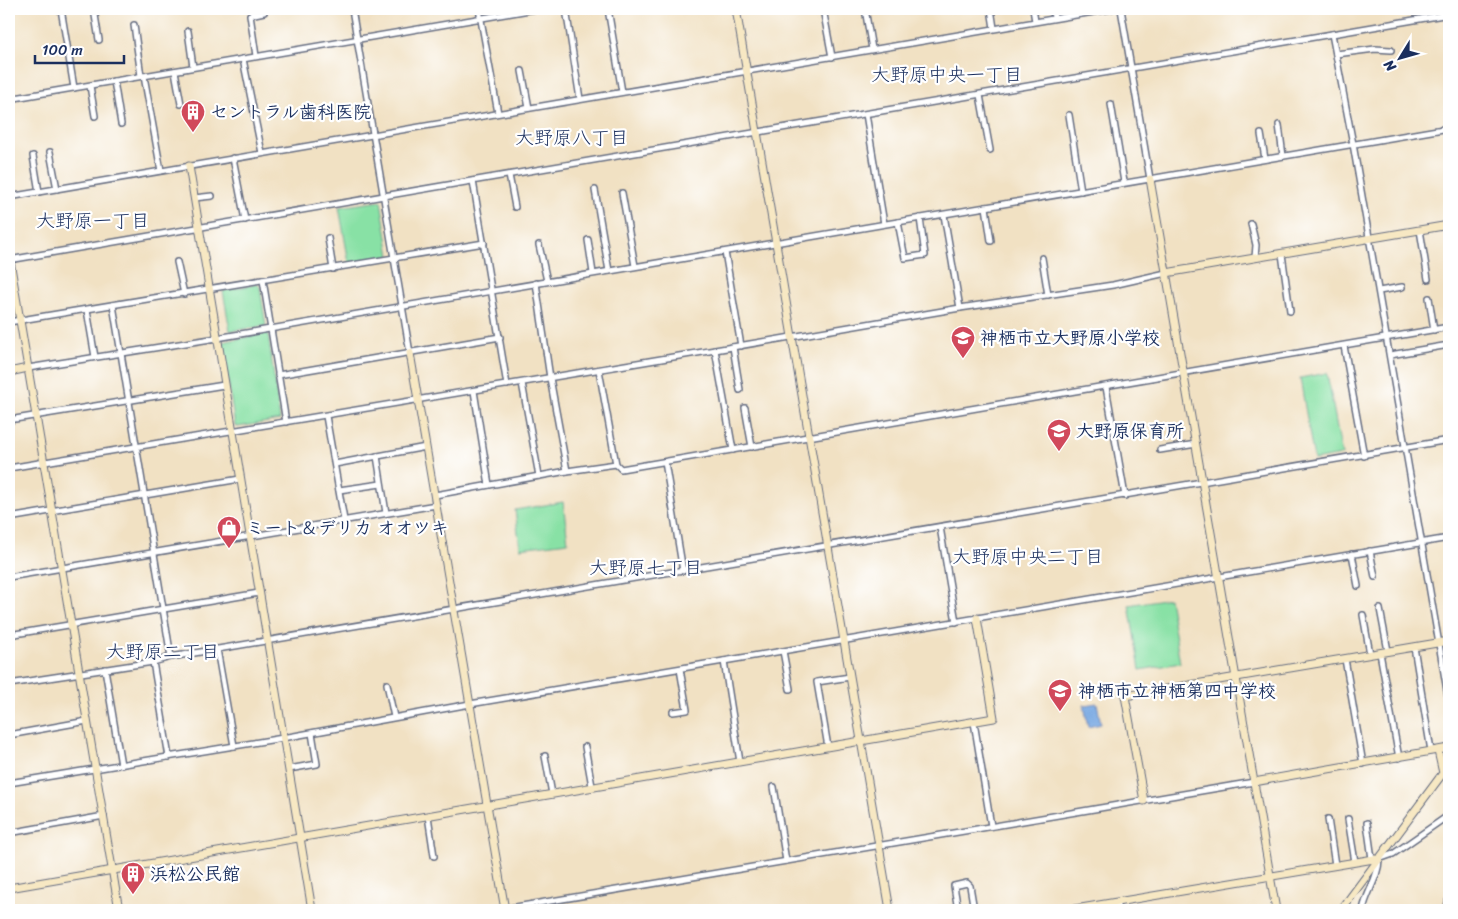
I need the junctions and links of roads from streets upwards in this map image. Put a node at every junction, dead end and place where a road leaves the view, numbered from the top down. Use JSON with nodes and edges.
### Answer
{"nodes":[{"id":1,"x":61,"y":9,"type":"edge"},
{"id":2,"x":94,"y":9,"type":"edge"},
{"id":3,"x":352,"y":9,"type":"edge"},
{"id":4,"x":479,"y":9,"type":"edge"},
{"id":5,"x":536,"y":9,"type":"edge"},
{"id":6,"x":566,"y":9,"type":"edge"},
{"id":7,"x":608,"y":9,"type":"edge"},
{"id":8,"x":736,"y":9,"type":"edge"},
{"id":9,"x":823,"y":9,"type":"edge"},
{"id":10,"x":865,"y":9,"type":"edge"},
{"id":11,"x":991,"y":9,"type":"edge"},
{"id":12,"x":1033,"y":9,"type":"edge"},
{"id":13,"x":1053,"y":9,"type":"edge"},
{"id":14,"x":1110,"y":9,"type":"edge"},
{"id":15,"x":1121,"y":9,"type":"edge"},
{"id":16,"x":264,"y":12,"type":"dead end"},
{"id":17,"x":1449,"y":14,"type":"edge"},
{"id":18,"x":481,"y":18,"type":"junction"},
{"id":19,"x":1054,"y":18,"type":"junction"},
{"id":20,"x":1035,"y":22,"type":"junction"},
{"id":21,"x":134,"y":25,"type":"dead end"},
{"id":22,"x":994,"y":28,"type":"junction"},
{"id":23,"x":188,"y":31,"type":"dead end"},
{"id":24,"x":1332,"y":34,"type":"junction"},
{"id":25,"x":358,"y":39,"type":"junction"},
{"id":26,"x":99,"y":40,"type":"dead end"},
{"id":27,"x":872,"y":49,"type":"junction"},
{"id":28,"x":1391,"y":50,"type":"dead end"},
{"id":29,"x":1336,"y":54,"type":"junction"},
{"id":30,"x":256,"y":56,"type":"junction"},
{"id":31,"x":832,"y":57,"type":"junction"},
{"id":32,"x":243,"y":59,"type":"junction"},
{"id":33,"x":194,"y":67,"type":"junction"},
{"id":34,"x":1132,"y":69,"type":"junction"},
{"id":35,"x":175,"y":70,"type":"junction"},
{"id":36,"x":747,"y":70,"type":"junction"},
{"id":37,"x":522,"y":71,"type":"dead end"},
{"id":38,"x":143,"y":76,"type":"junction"},
{"id":39,"x":114,"y":81,"type":"junction"},
{"id":40,"x":90,"y":86,"type":"junction"},
{"id":41,"x":74,"y":88,"type":"junction"},
{"id":42,"x":622,"y":92,"type":"junction"},
{"id":43,"x":980,"y":95,"type":"junction"},
{"id":44,"x":580,"y":99,"type":"junction"},
{"id":45,"x":9,"y":100,"type":"edge"},
{"id":46,"x":181,"y":104,"type":"dead end"},
{"id":47,"x":1111,"y":104,"type":"dead end"},
{"id":48,"x":529,"y":108,"type":"junction"},
{"id":49,"x":498,"y":113,"type":"junction"},
{"id":50,"x":866,"y":114,"type":"junction"},
{"id":51,"x":1069,"y":114,"type":"dead end"},
{"id":52,"x":95,"y":116,"type":"dead end"},
{"id":53,"x":120,"y":124,"type":"dead end"},
{"id":54,"x":1278,"y":125,"type":"dead end"},
{"id":55,"x":1449,"y":128,"type":"edge"},
{"id":56,"x":757,"y":132,"type":"junction"},
{"id":57,"x":373,"y":134,"type":"junction"},
{"id":58,"x":1261,"y":134,"type":"dead end"},
{"id":59,"x":1353,"y":144,"type":"junction"},
{"id":60,"x":990,"y":150,"type":"dead end"},
{"id":61,"x":50,"y":152,"type":"dead end"},
{"id":62,"x":262,"y":153,"type":"junction"},
{"id":63,"x":33,"y":156,"type":"dead end"},
{"id":64,"x":1283,"y":156,"type":"junction"},
{"id":65,"x":234,"y":158,"type":"junction"},
{"id":66,"x":1265,"y":159,"type":"junction"},
{"id":67,"x":188,"y":166,"type":"junction"},
{"id":68,"x":161,"y":171,"type":"junction"},
{"id":69,"x":509,"y":175,"type":"junction"},
{"id":70,"x":1150,"y":179,"type":"junction"},
{"id":71,"x":473,"y":181,"type":"junction"},
{"id":72,"x":1124,"y":182,"type":"junction"},
{"id":73,"x":57,"y":189,"type":"junction"},
{"id":74,"x":595,"y":190,"type":"dead end"},
{"id":75,"x":1081,"y":191,"type":"junction"},
{"id":76,"x":40,"y":192,"type":"junction"},
{"id":77,"x":622,"y":193,"type":"dead end"},
{"id":78,"x":384,"y":195,"type":"junction"},
{"id":79,"x":212,"y":196,"type":"dead end"},
{"id":80,"x":9,"y":197,"type":"edge"},
{"id":81,"x":194,"y":198,"type":"junction"},
{"id":82,"x":516,"y":207,"type":"dead end"},
{"id":83,"x":986,"y":207,"type":"junction"},
{"id":84,"x":944,"y":214,"type":"junction"},
{"id":85,"x":920,"y":218,"type":"junction"},
{"id":86,"x":245,"y":220,"type":"junction"},
{"id":87,"x":898,"y":222,"type":"junction"},
{"id":88,"x":884,"y":224,"type":"junction"},
{"id":89,"x":1251,"y":224,"type":"dead end"},
{"id":90,"x":1449,"y":225,"type":"edge"},
{"id":91,"x":198,"y":228,"type":"junction"},
{"id":92,"x":1420,"y":230,"type":"junction"},
{"id":93,"x":328,"y":238,"type":"dead end"},
{"id":94,"x":1370,"y":239,"type":"junction"},
{"id":95,"x":588,"y":240,"type":"dead end"},
{"id":96,"x":991,"y":240,"type":"dead end"},
{"id":97,"x":776,"y":242,"type":"junction"},
{"id":98,"x":484,"y":243,"type":"junction"},
{"id":99,"x":539,"y":245,"type":"dead end"},
{"id":100,"x":725,"y":252,"type":"junction"},
{"id":101,"x":1282,"y":254,"type":"junction"},
{"id":102,"x":394,"y":258,"type":"junction"},
{"id":103,"x":1042,"y":258,"type":"dead end"},
{"id":104,"x":1255,"y":258,"type":"junction"},
{"id":105,"x":9,"y":259,"type":"edge"},
{"id":106,"x":177,"y":262,"type":"dead end"},
{"id":107,"x":635,"y":266,"type":"junction"},
{"id":108,"x":333,"y":269,"type":"junction"},
{"id":109,"x":609,"y":271,"type":"junction"},
{"id":110,"x":594,"y":273,"type":"junction"},
{"id":111,"x":1166,"y":273,"type":"junction"},
{"id":112,"x":263,"y":280,"type":"junction"},
{"id":113,"x":1428,"y":280,"type":"dead end"},
{"id":114,"x":547,"y":281,"type":"junction"},
{"id":115,"x":536,"y":283,"type":"junction"},
{"id":116,"x":1402,"y":287,"type":"dead end"},
{"id":117,"x":208,"y":290,"type":"junction"},
{"id":118,"x":491,"y":290,"type":"junction"},
{"id":119,"x":1379,"y":292,"type":"junction"},
{"id":120,"x":184,"y":294,"type":"junction"},
{"id":121,"x":1048,"y":295,"type":"junction"},
{"id":122,"x":1429,"y":298,"type":"dead end"},
{"id":123,"x":113,"y":305,"type":"junction"},
{"id":124,"x":402,"y":306,"type":"junction"},
{"id":125,"x":960,"y":308,"type":"junction"},
{"id":126,"x":87,"y":310,"type":"junction"},
{"id":127,"x":1290,"y":311,"type":"dead end"},
{"id":128,"x":20,"y":320,"type":"junction"},
{"id":129,"x":9,"y":322,"type":"edge"},
{"id":130,"x":1449,"y":327,"type":"edge"},
{"id":131,"x":271,"y":329,"type":"junction"},
{"id":132,"x":1434,"y":330,"type":"junction"},
{"id":133,"x":793,"y":336,"type":"junction"},
{"id":134,"x":500,"y":337,"type":"junction"},
{"id":135,"x":217,"y":338,"type":"junction"},
{"id":136,"x":1387,"y":338,"type":"junction"},
{"id":137,"x":1449,"y":345,"type":"edge"},
{"id":138,"x":741,"y":346,"type":"junction"},
{"id":139,"x":1344,"y":346,"type":"junction"},
{"id":140,"x":733,"y":347,"type":"junction"},
{"id":141,"x":715,"y":350,"type":"junction"},
{"id":142,"x":120,"y":353,"type":"junction"},
{"id":143,"x":410,"y":353,"type":"junction"},
{"id":144,"x":1390,"y":355,"type":"junction"},
{"id":145,"x":95,"y":357,"type":"junction"},
{"id":146,"x":28,"y":368,"type":"junction"},
{"id":147,"x":599,"y":370,"type":"junction"},
{"id":148,"x":9,"y":372,"type":"edge"},
{"id":149,"x":1184,"y":373,"type":"junction"},
{"id":150,"x":278,"y":375,"type":"junction"},
{"id":151,"x":550,"y":378,"type":"junction"},
{"id":152,"x":522,"y":382,"type":"junction"},
{"id":153,"x":224,"y":385,"type":"junction"},
{"id":154,"x":507,"y":385,"type":"junction"},
{"id":155,"x":1106,"y":387,"type":"junction"},
{"id":156,"x":740,"y":390,"type":"dead end"},
{"id":157,"x":474,"y":391,"type":"junction"},
{"id":158,"x":127,"y":400,"type":"junction"},
{"id":159,"x":418,"y":400,"type":"junction"},
{"id":160,"x":745,"y":408,"type":"dead end"},
{"id":161,"x":36,"y":416,"type":"junction"},
{"id":162,"x":326,"y":416,"type":"junction"},
{"id":163,"x":9,"y":420,"type":"edge"},
{"id":164,"x":286,"y":422,"type":"junction"},
{"id":165,"x":232,"y":431,"type":"junction"},
{"id":166,"x":809,"y":437,"type":"junction"},
{"id":167,"x":1449,"y":440,"type":"edge"},
{"id":168,"x":1196,"y":444,"type":"junction"},
{"id":169,"x":426,"y":447,"type":"junction"},
{"id":170,"x":752,"y":447,"type":"junction"},
{"id":171,"x":136,"y":448,"type":"junction"},
{"id":172,"x":1405,"y":448,"type":"junction"},
{"id":173,"x":733,"y":450,"type":"junction"},
{"id":174,"x":1160,"y":450,"type":"dead end"},
{"id":175,"x":377,"y":456,"type":"junction"},
{"id":176,"x":1364,"y":456,"type":"junction"},
{"id":177,"x":44,"y":462,"type":"junction"},
{"id":178,"x":665,"y":462,"type":"junction"},
{"id":179,"x":335,"y":464,"type":"junction"},
{"id":180,"x":616,"y":464,"type":"junction"},
{"id":181,"x":9,"y":468,"type":"edge"},
{"id":182,"x":567,"y":471,"type":"junction"},
{"id":183,"x":539,"y":476,"type":"junction"},
{"id":184,"x":240,"y":479,"type":"junction"},
{"id":185,"x":1202,"y":482,"type":"junction"},
{"id":186,"x":381,"y":484,"type":"junction"},
{"id":187,"x":489,"y":485,"type":"junction"},
{"id":188,"x":339,"y":490,"type":"junction"},
{"id":189,"x":145,"y":495,"type":"junction"},
{"id":190,"x":435,"y":495,"type":"junction"},
{"id":191,"x":1125,"y":496,"type":"junction"},
{"id":192,"x":436,"y":504,"type":"junction"},
{"id":193,"x":52,"y":511,"type":"junction"},
{"id":194,"x":386,"y":513,"type":"junction"},
{"id":195,"x":9,"y":518,"type":"edge"},
{"id":196,"x":344,"y":520,"type":"junction"},
{"id":197,"x":940,"y":527,"type":"junction"},
{"id":198,"x":249,"y":536,"type":"junction"},
{"id":199,"x":1449,"y":538,"type":"edge"},
{"id":200,"x":1422,"y":542,"type":"junction"},
{"id":201,"x":828,"y":546,"type":"junction"},
{"id":202,"x":1370,"y":551,"type":"junction"},
{"id":203,"x":155,"y":552,"type":"junction"},
{"id":204,"x":1352,"y":554,"type":"junction"},
{"id":205,"x":62,"y":568,"type":"junction"},
{"id":206,"x":683,"y":570,"type":"junction"},
{"id":207,"x":9,"y":577,"type":"edge"},
{"id":208,"x":1218,"y":577,"type":"junction"},
{"id":209,"x":1375,"y":577,"type":"dead end"},
{"id":210,"x":1358,"y":586,"type":"dead end"},
{"id":211,"x":259,"y":593,"type":"junction"},
{"id":212,"x":164,"y":609,"type":"junction"},
{"id":213,"x":1380,"y":609,"type":"dead end"},
{"id":214,"x":454,"y":610,"type":"junction"},
{"id":215,"x":1363,"y":615,"type":"dead end"},
{"id":216,"x":977,"y":618,"type":"junction"},
{"id":217,"x":956,"y":622,"type":"junction"},
{"id":218,"x":71,"y":625,"type":"junction"},
{"id":219,"x":9,"y":635,"type":"edge"},
{"id":220,"x":267,"y":640,"type":"junction"},
{"id":221,"x":844,"y":640,"type":"junction"},
{"id":222,"x":1449,"y":641,"type":"edge"},
{"id":223,"x":1439,"y":642,"type":"junction"},
{"id":224,"x":1414,"y":647,"type":"junction"},
{"id":225,"x":217,"y":649,"type":"junction"},
{"id":226,"x":783,"y":651,"type":"junction"},
{"id":227,"x":1384,"y":652,"type":"junction"},
{"id":228,"x":1370,"y":654,"type":"junction"},
{"id":229,"x":171,"y":656,"type":"junction"},
{"id":230,"x":1345,"y":659,"type":"junction"},
{"id":231,"x":154,"y":662,"type":"junction"},
{"id":232,"x":724,"y":662,"type":"junction"},
{"id":233,"x":105,"y":669,"type":"junction"},
{"id":234,"x":680,"y":669,"type":"junction"},
{"id":235,"x":78,"y":672,"type":"junction"},
{"id":236,"x":850,"y":677,"type":"junction"},
{"id":237,"x":1236,"y":677,"type":"junction"},
{"id":238,"x":9,"y":684,"type":"edge"},
{"id":239,"x":387,"y":684,"type":"dead end"},
{"id":240,"x":790,"y":689,"type":"dead end"},
{"id":241,"x":1449,"y":702,"type":"edge"},
{"id":242,"x":470,"y":704,"type":"junction"},
{"id":243,"x":673,"y":712,"type":"dead end"},
{"id":244,"x":394,"y":718,"type":"junction"},
{"id":245,"x":87,"y":721,"type":"junction"},
{"id":246,"x":974,"y":722,"type":"junction"},
{"id":247,"x":312,"y":733,"type":"junction"},
{"id":248,"x":9,"y":735,"type":"edge"},
{"id":249,"x":283,"y":738,"type":"junction"},
{"id":250,"x":860,"y":741,"type":"junction"},
{"id":251,"x":234,"y":746,"type":"junction"},
{"id":252,"x":585,"y":747,"type":"dead end"},
{"id":253,"x":828,"y":747,"type":"junction"},
{"id":254,"x":1449,"y":748,"type":"edge"},
{"id":255,"x":1435,"y":751,"type":"junction"},
{"id":256,"x":546,"y":756,"type":"dead end"},
{"id":257,"x":169,"y":757,"type":"junction"},
{"id":258,"x":1399,"y":758,"type":"junction"},
{"id":259,"x":740,"y":762,"type":"junction"},
{"id":260,"x":122,"y":764,"type":"junction"},
{"id":261,"x":1363,"y":764,"type":"junction"},
{"id":262,"x":94,"y":769,"type":"junction"},
{"id":263,"x":289,"y":769,"type":"junction"},
{"id":264,"x":1254,"y":782,"type":"junction"},
{"id":265,"x":9,"y":784,"type":"edge"},
{"id":266,"x":592,"y":786,"type":"junction"},
{"id":267,"x":774,"y":786,"type":"dead end"},
{"id":268,"x":552,"y":794,"type":"junction"},
{"id":269,"x":1144,"y":801,"type":"junction"},
{"id":270,"x":487,"y":806,"type":"junction"},
{"id":271,"x":1449,"y":815,"type":"edge"},
{"id":272,"x":104,"y":816,"type":"junction"},
{"id":273,"x":428,"y":816,"type":"junction"},
{"id":274,"x":1348,"y":819,"type":"dead end"},
{"id":275,"x":1328,"y":820,"type":"dead end"},
{"id":276,"x":1367,"y":823,"type":"dead end"},
{"id":277,"x":991,"y":826,"type":"junction"},
{"id":278,"x":9,"y":832,"type":"edge"},
{"id":279,"x":301,"y":838,"type":"junction"},
{"id":280,"x":879,"y":845,"type":"junction"},
{"id":281,"x":434,"y":856,"type":"dead end"},
{"id":282,"x":1375,"y":859,"type":"junction"},
{"id":283,"x":786,"y":861,"type":"junction"},
{"id":284,"x":1355,"y":862,"type":"junction"},
{"id":285,"x":1334,"y":866,"type":"junction"},
{"id":286,"x":113,"y":871,"type":"junction"},
{"id":287,"x":1270,"y":876,"type":"junction"},
{"id":288,"x":9,"y":888,"type":"edge"},
{"id":289,"x":1449,"y":900,"type":"edge"},
{"id":290,"x":1116,"y":902,"type":"junction"},
{"id":291,"x":119,"y":910,"type":"edge"},
{"id":292,"x":312,"y":910,"type":"edge"},
{"id":293,"x":502,"y":910,"type":"edge"},
{"id":294,"x":890,"y":910,"type":"edge"},
{"id":295,"x":958,"y":910,"type":"edge"},
{"id":296,"x":974,"y":910,"type":"edge"},
{"id":297,"x":1069,"y":910,"type":"edge"},
{"id":298,"x":1118,"y":910,"type":"edge"},
{"id":299,"x":1276,"y":910,"type":"edge"},
{"id":300,"x":1340,"y":910,"type":"edge"},
{"id":301,"x":1363,"y":910,"type":"edge"},
{"id":302,"x":1447,"y":910,"type":"edge"}],
"edges":[{"from":1,"to":41,"type":"street"},
{"from":2,"to":26,"type":"street"},
{"from":3,"to":25,"type":"street"},
{"from":4,"to":18,"type":"street"},
{"from":5,"to":18,"type":"street"},
{"from":6,"to":44,"type":"street"},
{"from":7,"to":42,"type":"street"},
{"from":8,"to":36,"type":"street"},
{"from":9,"to":31,"type":"street"},
{"from":10,"to":27,"type":"street"},
{"from":11,"to":22,"type":"street"},
{"from":12,"to":20,"type":"street"},
{"from":13,"to":19,"type":"street"},
{"from":14,"to":19,"type":"street"},
{"from":15,"to":34,"type":"street"},
{"from":16,"to":30,"type":"street"},
{"from":17,"to":24,"type":"street"},
{"from":18,"to":25,"type":"street"},
{"from":18,"to":49,"type":"street"},
{"from":19,"to":20,"type":"street"},
{"from":20,"to":22,"type":"street"},
{"from":21,"to":38,"type":"street"},
{"from":22,"to":27,"type":"street"},
{"from":23,"to":33,"type":"street"},
{"from":24,"to":29,"type":"street"},
{"from":24,"to":34,"type":"street"},
{"from":25,"to":30,"type":"street"},
{"from":25,"to":57,"type":"street"},
{"from":27,"to":31,"type":"street"},
{"from":28,"to":29,"type":"street"},
{"from":29,"to":59,"type":"street"},
{"from":30,"to":32,"type":"street"},
{"from":31,"to":36,"type":"street"},
{"from":32,"to":33,"type":"street"},
{"from":32,"to":62,"type":"street"},
{"from":33,"to":35,"type":"street"},
{"from":34,"to":43,"type":"street"},
{"from":34,"to":70,"type":"street"},
{"from":35,"to":38,"type":"street"},
{"from":35,"to":46,"type":"street"},
{"from":36,"to":42,"type":"street"},
{"from":36,"to":56,"type":"street"},
{"from":37,"to":48,"type":"street"},
{"from":38,"to":39,"type":"street"},
{"from":38,"to":68,"type":"street"},
{"from":39,"to":40,"type":"street"},
{"from":39,"to":53,"type":"street"},
{"from":40,"to":41,"type":"street"},
{"from":40,"to":52,"type":"street"},
{"from":41,"to":45,"type":"street"},
{"from":42,"to":44,"type":"street"},
{"from":43,"to":50,"type":"street"},
{"from":43,"to":60,"type":"street"},
{"from":44,"to":48,"type":"street"},
{"from":47,"to":72,"type":"street"},
{"from":48,"to":49,"type":"street"},
{"from":49,"to":57,"type":"street"},
{"from":50,"to":56,"type":"street"},
{"from":50,"to":88,"type":"street"},
{"from":51,"to":75,"type":"street"},
{"from":54,"to":64,"type":"street"},
{"from":55,"to":59,"type":"street"},
{"from":56,"to":69,"type":"street"},
{"from":56,"to":97,"type":"street"},
{"from":57,"to":62,"type":"street"},
{"from":57,"to":78,"type":"street"},
{"from":58,"to":66,"type":"street"},
{"from":59,"to":64,"type":"street"},
{"from":59,"to":94,"type":"street"},
{"from":61,"to":73,"type":"street"},
{"from":62,"to":65,"type":"street"},
{"from":63,"to":76,"type":"street"},
{"from":64,"to":66,"type":"street"},
{"from":65,"to":67,"type":"street"},
{"from":65,"to":86,"type":"street"},
{"from":66,"to":70,"type":"street"},
{"from":67,"to":68,"type":"street"},
{"from":67,"to":81,"type":"street"},
{"from":68,"to":73,"type":"street"},
{"from":69,"to":71,"type":"street"},
{"from":69,"to":82,"type":"street"},
{"from":70,"to":72,"type":"street"},
{"from":70,"to":111,"type":"street"},
{"from":71,"to":78,"type":"street"},
{"from":71,"to":98,"type":"street"},
{"from":72,"to":75,"type":"street"},
{"from":73,"to":76,"type":"street"},
{"from":74,"to":109,"type":"street"},
{"from":75,"to":83,"type":"street"},
{"from":76,"to":80,"type":"street"},
{"from":77,"to":107,"type":"street"},
{"from":78,"to":86,"type":"street"},
{"from":78,"to":102,"type":"street"},
{"from":79,"to":81,"type":"street"},
{"from":81,"to":91,"type":"street"},
{"from":83,"to":84,"type":"street"},
{"from":83,"to":96,"type":"street"},
{"from":84,"to":85,"type":"street"},
{"from":84,"to":125,"type":"street"},
{"from":85,"to":87,"type":"street"},
{"from":85,"to":87,"type":"street"},
{"from":86,"to":91,"type":"street"},
{"from":87,"to":88,"type":"street"},
{"from":88,"to":97,"type":"street"},
{"from":89,"to":104,"type":"street"},
{"from":90,"to":92,"type":"street"},
{"from":91,"to":105,"type":"street"},
{"from":91,"to":117,"type":"street"},
{"from":92,"to":94,"type":"street"},
{"from":92,"to":113,"type":"street"},
{"from":93,"to":108,"type":"street"},
{"from":94,"to":101,"type":"street"},
{"from":94,"to":119,"type":"street"},
{"from":95,"to":110,"type":"street"},
{"from":97,"to":100,"type":"street"},
{"from":97,"to":133,"type":"street"},
{"from":98,"to":102,"type":"street"},
{"from":98,"to":118,"type":"street"},
{"from":99,"to":114,"type":"street"},
{"from":100,"to":107,"type":"street"},
{"from":100,"to":138,"type":"street"},
{"from":101,"to":104,"type":"street"},
{"from":101,"to":127,"type":"street"},
{"from":102,"to":108,"type":"street"},
{"from":102,"to":124,"type":"street"},
{"from":103,"to":121,"type":"street"},
{"from":104,"to":111,"type":"street"},
{"from":105,"to":128,"type":"street"},
{"from":106,"to":120,"type":"street"},
{"from":107,"to":109,"type":"street"},
{"from":108,"to":112,"type":"street"},
{"from":109,"to":110,"type":"street"},
{"from":110,"to":114,"type":"street"},
{"from":111,"to":121,"type":"street"},
{"from":111,"to":149,"type":"street"},
{"from":112,"to":117,"type":"street"},
{"from":112,"to":131,"type":"street"},
{"from":114,"to":115,"type":"street"},
{"from":115,"to":118,"type":"street"},
{"from":115,"to":151,"type":"street"},
{"from":116,"to":119,"type":"street"},
{"from":117,"to":120,"type":"street"},
{"from":117,"to":135,"type":"street"},
{"from":118,"to":124,"type":"street"},
{"from":118,"to":134,"type":"street"},
{"from":119,"to":136,"type":"street"},
{"from":120,"to":123,"type":"street"},
{"from":121,"to":125,"type":"street"},
{"from":122,"to":132,"type":"street"},
{"from":123,"to":126,"type":"street"},
{"from":123,"to":142,"type":"street"},
{"from":124,"to":131,"type":"street"},
{"from":124,"to":143,"type":"street"},
{"from":125,"to":133,"type":"street"},
{"from":126,"to":128,"type":"street"},
{"from":126,"to":145,"type":"street"},
{"from":128,"to":129,"type":"street"},
{"from":128,"to":146,"type":"street"},
{"from":130,"to":132,"type":"street"},
{"from":131,"to":135,"type":"street"},
{"from":131,"to":150,"type":"street"},
{"from":132,"to":136,"type":"street"},
{"from":133,"to":138,"type":"street"},
{"from":133,"to":166,"type":"street"},
{"from":134,"to":143,"type":"street"},
{"from":134,"to":154,"type":"street"},
{"from":135,"to":142,"type":"street"},
{"from":135,"to":153,"type":"street"},
{"from":136,"to":139,"type":"street"},
{"from":136,"to":144,"type":"street"},
{"from":137,"to":144,"type":"street"},
{"from":138,"to":140,"type":"street"},
{"from":139,"to":149,"type":"street"},
{"from":139,"to":176,"type":"street"},
{"from":140,"to":141,"type":"street"},
{"from":140,"to":156,"type":"street"},
{"from":141,"to":147,"type":"street"},
{"from":141,"to":173,"type":"street"},
{"from":142,"to":145,"type":"street"},
{"from":142,"to":158,"type":"street"},
{"from":143,"to":150,"type":"street"},
{"from":143,"to":159,"type":"street"},
{"from":144,"to":172,"type":"street"},
{"from":145,"to":146,"type":"street"},
{"from":146,"to":148,"type":"street"},
{"from":146,"to":161,"type":"street"},
{"from":147,"to":151,"type":"street"},
{"from":147,"to":180,"type":"street"},
{"from":149,"to":155,"type":"street"},
{"from":149,"to":168,"type":"street"},
{"from":150,"to":164,"type":"street"},
{"from":151,"to":152,"type":"street"},
{"from":151,"to":182,"type":"street"},
{"from":152,"to":154,"type":"street"},
{"from":152,"to":183,"type":"street"},
{"from":153,"to":158,"type":"street"},
{"from":153,"to":165,"type":"street"},
{"from":154,"to":157,"type":"street"},
{"from":155,"to":166,"type":"street"},
{"from":155,"to":191,"type":"street"},
{"from":157,"to":159,"type":"street"},
{"from":157,"to":187,"type":"street"},
{"from":158,"to":161,"type":"street"},
{"from":158,"to":171,"type":"street"},
{"from":159,"to":162,"type":"street"},
{"from":159,"to":169,"type":"street"},
{"from":160,"to":170,"type":"street"},
{"from":161,"to":163,"type":"street"},
{"from":161,"to":177,"type":"street"},
{"from":162,"to":164,"type":"street"},
{"from":162,"to":179,"type":"street"},
{"from":164,"to":165,"type":"street"},
{"from":165,"to":171,"type":"street"},
{"from":165,"to":184,"type":"street"},
{"from":166,"to":170,"type":"street"},
{"from":166,"to":201,"type":"street"},
{"from":167,"to":172,"type":"street"},
{"from":168,"to":174,"type":"street"},
{"from":168,"to":185,"type":"street"},
{"from":169,"to":175,"type":"street"},
{"from":169,"to":190,"type":"street"},
{"from":170,"to":173,"type":"street"},
{"from":171,"to":177,"type":"street"},
{"from":171,"to":189,"type":"street"},
{"from":172,"to":176,"type":"street"},
{"from":172,"to":200,"type":"street"},
{"from":173,"to":178,"type":"street"},
{"from":175,"to":179,"type":"street"},
{"from":175,"to":186,"type":"street"},
{"from":176,"to":185,"type":"street"},
{"from":177,"to":181,"type":"street"},
{"from":177,"to":193,"type":"street"},
{"from":178,"to":180,"type":"street"},
{"from":178,"to":206,"type":"street"},
{"from":179,"to":188,"type":"street"},
{"from":180,"to":182,"type":"street"},
{"from":182,"to":183,"type":"street"},
{"from":183,"to":187,"type":"street"},
{"from":184,"to":189,"type":"street"},
{"from":184,"to":198,"type":"street"},
{"from":185,"to":191,"type":"street"},
{"from":185,"to":208,"type":"street"},
{"from":186,"to":188,"type":"street"},
{"from":186,"to":194,"type":"street"},
{"from":187,"to":190,"type":"street"},
{"from":188,"to":196,"type":"street"},
{"from":189,"to":193,"type":"street"},
{"from":189,"to":203,"type":"street"},
{"from":190,"to":192,"type":"street"},
{"from":191,"to":197,"type":"street"},
{"from":192,"to":194,"type":"street"},
{"from":192,"to":214,"type":"street"},
{"from":193,"to":195,"type":"street"},
{"from":193,"to":205,"type":"street"},
{"from":194,"to":196,"type":"street"},
{"from":196,"to":198,"type":"street"},
{"from":197,"to":201,"type":"street"},
{"from":197,"to":217,"type":"street"},
{"from":198,"to":203,"type":"street"},
{"from":198,"to":211,"type":"street"},
{"from":199,"to":200,"type":"street"},
{"from":200,"to":202,"type":"street"},
{"from":200,"to":223,"type":"street"},
{"from":201,"to":206,"type":"street"},
{"from":201,"to":221,"type":"street"},
{"from":202,"to":204,"type":"street"},
{"from":202,"to":209,"type":"street"},
{"from":203,"to":205,"type":"street"},
{"from":203,"to":212,"type":"street"},
{"from":204,"to":208,"type":"street"},
{"from":204,"to":210,"type":"street"},
{"from":205,"to":207,"type":"street"},
{"from":205,"to":218,"type":"street"},
{"from":206,"to":214,"type":"street"},
{"from":208,"to":216,"type":"street"},
{"from":208,"to":237,"type":"street"},
{"from":211,"to":212,"type":"street"},
{"from":211,"to":220,"type":"street"},
{"from":212,"to":218,"type":"street"},
{"from":212,"to":229,"type":"street"},
{"from":213,"to":227,"type":"street"},
{"from":214,"to":220,"type":"street"},
{"from":214,"to":242,"type":"street"},
{"from":215,"to":228,"type":"street"},
{"from":216,"to":217,"type":"street"},
{"from":216,"to":246,"type":"street"},
{"from":217,"to":221,"type":"street"},
{"from":218,"to":219,"type":"street"},
{"from":218,"to":235,"type":"street"},
{"from":220,"to":225,"type":"street"},
{"from":220,"to":249,"type":"street"},
{"from":221,"to":226,"type":"street"},
{"from":221,"to":236,"type":"street"},
{"from":222,"to":223,"type":"street"},
{"from":223,"to":224,"type":"street"},
{"from":223,"to":241,"type":"street"},
{"from":224,"to":227,"type":"street"},
{"from":224,"to":255,"type":"street"},
{"from":225,"to":229,"type":"street"},
{"from":225,"to":251,"type":"street"},
{"from":226,"to":232,"type":"street"},
{"from":226,"to":240,"type":"street"},
{"from":227,"to":228,"type":"street"},
{"from":227,"to":258,"type":"street"},
{"from":228,"to":230,"type":"street"},
{"from":229,"to":231,"type":"street"},
{"from":230,"to":237,"type":"street"},
{"from":230,"to":261,"type":"street"},
{"from":231,"to":233,"type":"street"},
{"from":231,"to":257,"type":"street"},
{"from":232,"to":234,"type":"street"},
{"from":232,"to":259,"type":"street"},
{"from":233,"to":235,"type":"street"},
{"from":233,"to":260,"type":"street"},
{"from":234,"to":242,"type":"street"},
{"from":234,"to":243,"type":"street"},
{"from":235,"to":238,"type":"street"},
{"from":235,"to":245,"type":"street"},
{"from":236,"to":250,"type":"street"},
{"from":236,"to":253,"type":"street"},
{"from":237,"to":264,"type":"street"},
{"from":237,"to":269,"type":"street"},
{"from":239,"to":244,"type":"street"},
{"from":242,"to":244,"type":"street"},
{"from":242,"to":270,"type":"street"},
{"from":244,"to":247,"type":"street"},
{"from":245,"to":248,"type":"street"},
{"from":245,"to":262,"type":"street"},
{"from":246,"to":250,"type":"street"},
{"from":246,"to":277,"type":"street"},
{"from":247,"to":249,"type":"street"},
{"from":247,"to":263,"type":"street"},
{"from":249,"to":251,"type":"street"},
{"from":249,"to":263,"type":"street"},
{"from":250,"to":253,"type":"street"},
{"from":250,"to":280,"type":"street"},
{"from":251,"to":257,"type":"street"},
{"from":252,"to":266,"type":"street"},
{"from":253,"to":259,"type":"street"},
{"from":254,"to":255,"type":"street"},
{"from":255,"to":258,"type":"street"},
{"from":255,"to":282,"type":"street"},
{"from":256,"to":268,"type":"street"},
{"from":257,"to":260,"type":"street"},
{"from":258,"to":261,"type":"street"},
{"from":259,"to":266,"type":"street"},
{"from":260,"to":262,"type":"street"},
{"from":261,"to":264,"type":"street"},
{"from":262,"to":265,"type":"street"},
{"from":262,"to":272,"type":"street"},
{"from":263,"to":279,"type":"street"},
{"from":264,"to":269,"type":"street"},
{"from":264,"to":287,"type":"street"},
{"from":266,"to":268,"type":"street"},
{"from":267,"to":283,"type":"street"},
{"from":268,"to":270,"type":"street"},
{"from":269,"to":277,"type":"street"},
{"from":270,"to":273,"type":"street"},
{"from":270,"to":293,"type":"street"},
{"from":271,"to":282,"type":"street"},
{"from":272,"to":278,"type":"street"},
{"from":272,"to":286,"type":"street"},
{"from":273,"to":279,"type":"street"},
{"from":273,"to":281,"type":"street"},
{"from":274,"to":284,"type":"street"},
{"from":275,"to":285,"type":"street"},
{"from":276,"to":282,"type":"street"},
{"from":277,"to":280,"type":"street"},
{"from":279,"to":286,"type":"street"},
{"from":279,"to":292,"type":"street"},
{"from":280,"to":283,"type":"street"},
{"from":280,"to":294,"type":"street"},
{"from":282,"to":284,"type":"street"},
{"from":282,"to":300,"type":"street"},
{"from":282,"to":301,"type":"street"},
{"from":283,"to":293,"type":"street"},
{"from":284,"to":285,"type":"street"},
{"from":285,"to":287,"type":"street"},
{"from":286,"to":288,"type":"street"},
{"from":286,"to":291,"type":"street"},
{"from":287,"to":290,"type":"street"},
{"from":287,"to":299,"type":"street"},
{"from":289,"to":302,"type":"street"},
{"from":290,"to":297,"type":"street"},
{"from":290,"to":298,"type":"street"},
{"from":295,"to":296,"type":"street"}]}
